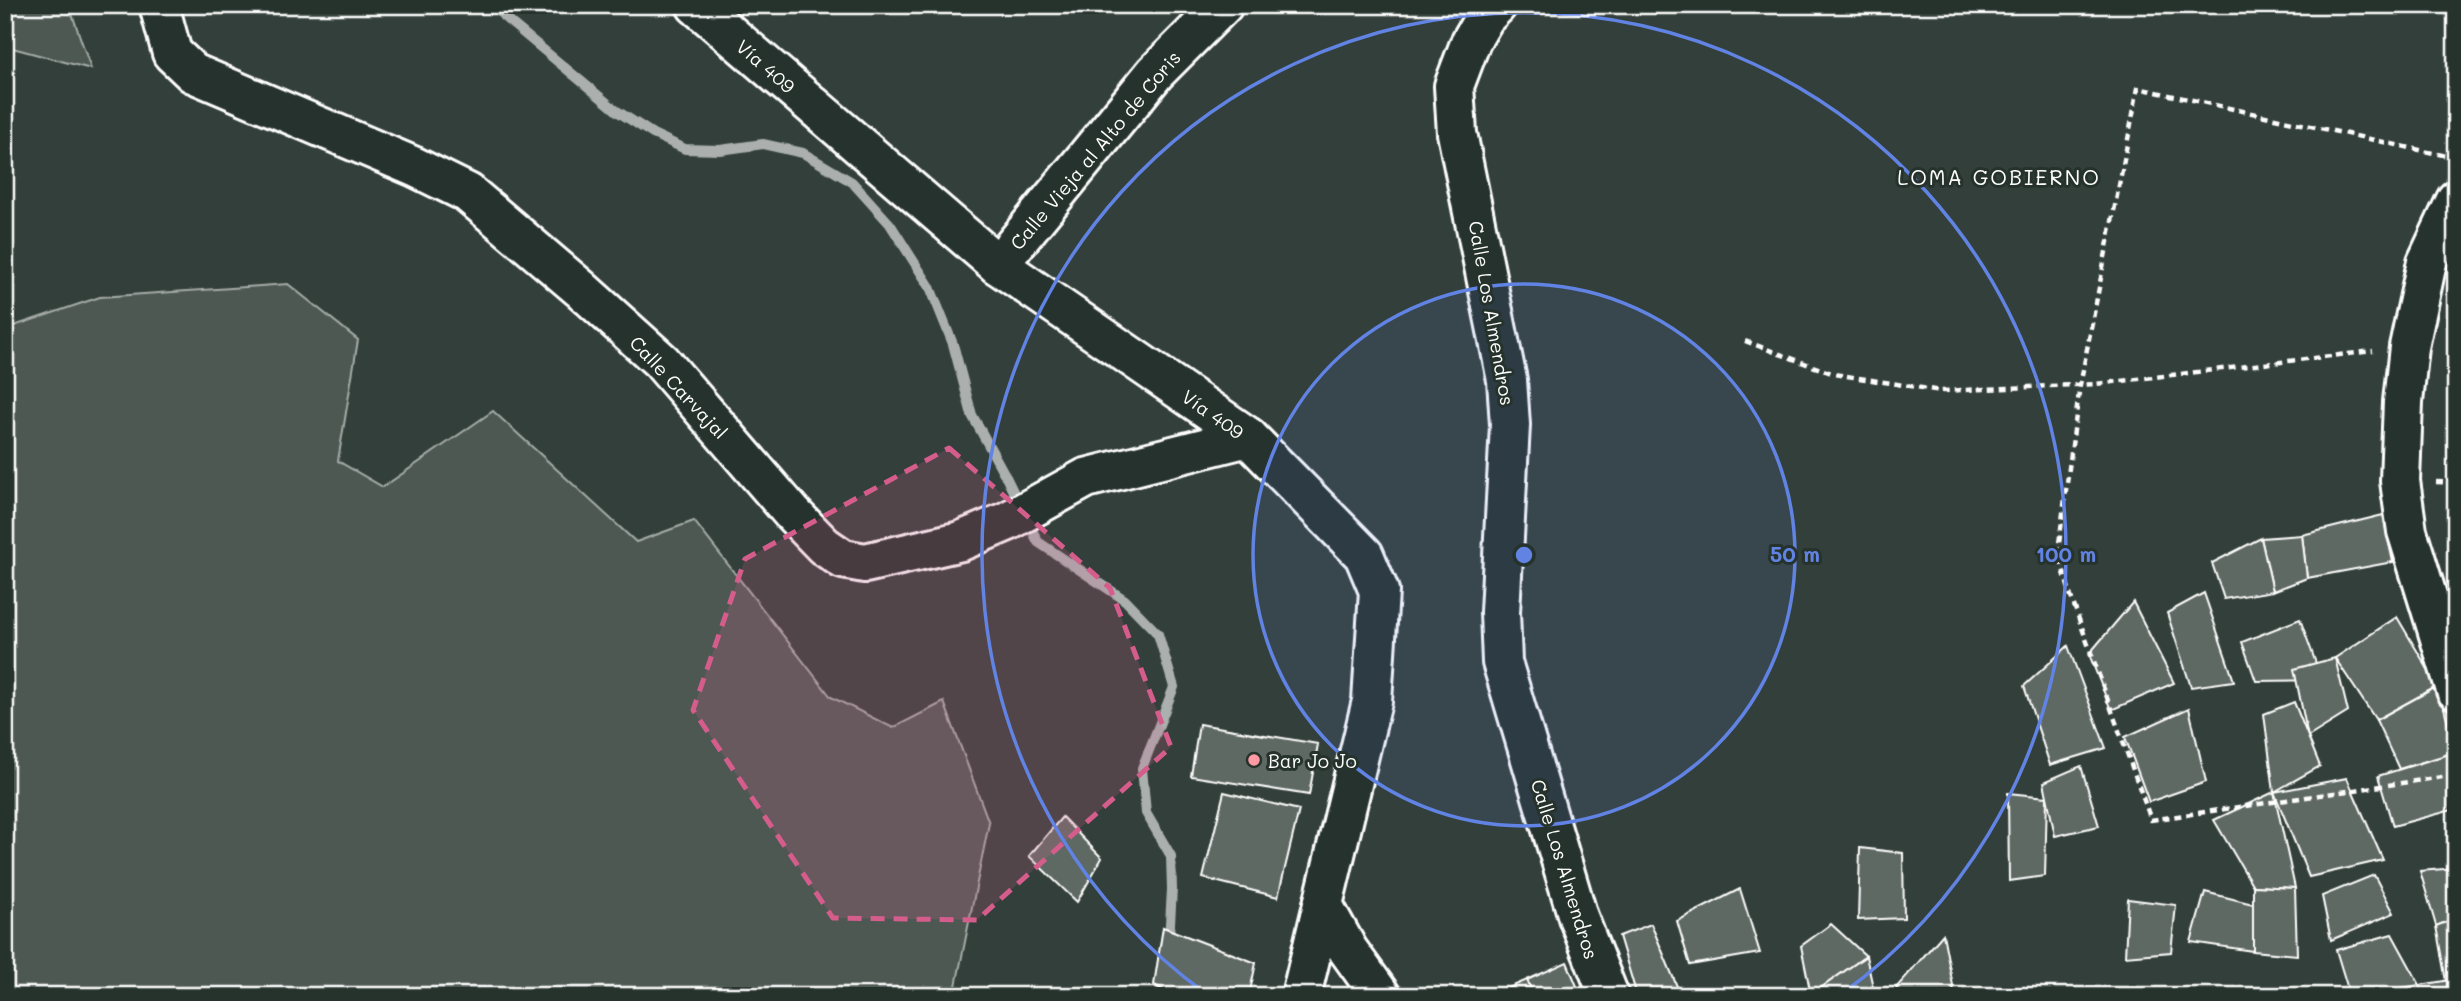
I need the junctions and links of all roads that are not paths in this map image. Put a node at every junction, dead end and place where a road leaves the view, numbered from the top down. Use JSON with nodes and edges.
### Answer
{"nodes":[{"id":1,"x":159,"y":5,"type":"edge"},
{"id":2,"x":696,"y":5,"type":"edge"},
{"id":3,"x":1223,"y":5,"type":"edge"},
{"id":4,"x":1497,"y":5,"type":"edge"},
{"id":5,"x":2456,"y":200,"type":"edge"},
{"id":6,"x":998,"y":265,"type":"junction"},
{"id":7,"x":1248,"y":437,"type":"junction"},
{"id":8,"x":2456,"y":690,"type":"edge"},
{"id":9,"x":1324,"y":905,"type":"junction"},
{"id":10,"x":1301,"y":996,"type":"edge"},
{"id":11,"x":1381,"y":996,"type":"edge"},
{"id":12,"x":1609,"y":996,"type":"edge"}],
"edges":[{"from":1,"to":7,"type":"street","name":"Calle Carvajal"},
{"from":2,"to":6,"type":"street","name":"Vía 409"},
{"from":3,"to":6,"type":"street","name":"Calle Vieja al Alto de Coris"},
{"from":4,"to":12,"type":"street","name":"Calle Los Almendros"},
{"from":5,"to":8,"type":"street"},
{"from":6,"to":7,"type":"street","name":"Vía 409"},
{"from":7,"to":9,"type":"street","name":"Vía 409"},
{"from":9,"to":10,"type":"street","name":"Vía 409"},
{"from":9,"to":11,"type":"street"}]}
